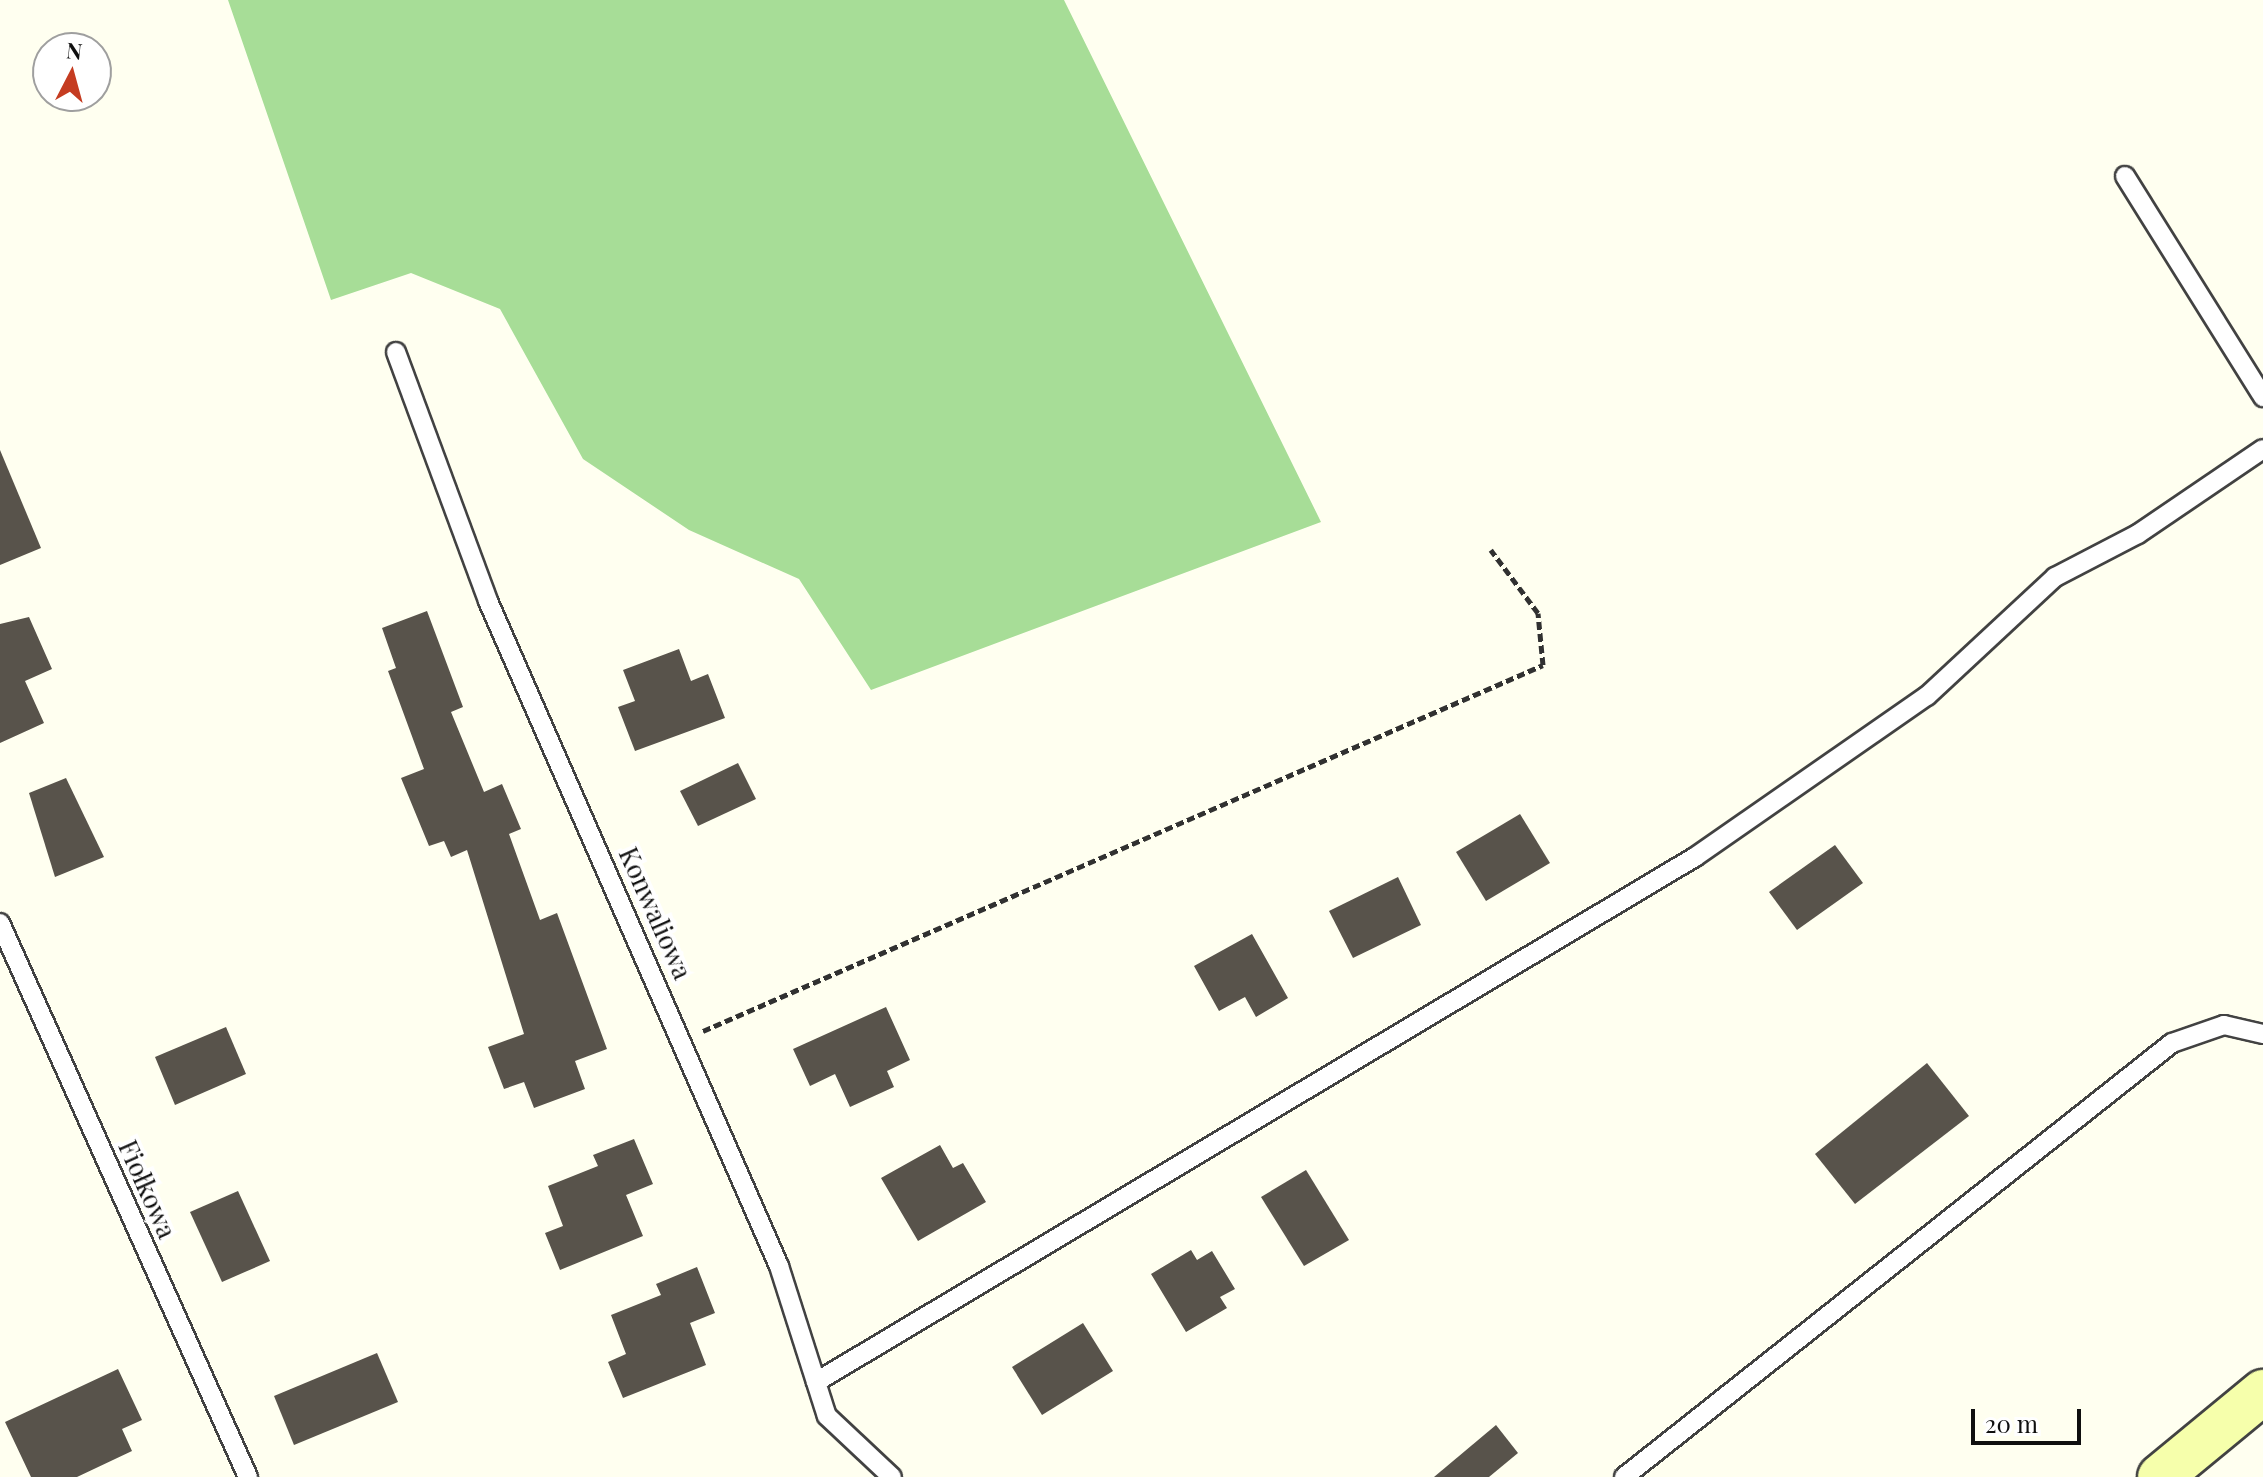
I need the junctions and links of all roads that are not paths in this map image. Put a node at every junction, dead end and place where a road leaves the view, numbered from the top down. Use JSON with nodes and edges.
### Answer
{"nodes":[{"id":1,"x":2125,"y":176,"type":"dead end"},
{"id":2,"x":396,"y":352,"type":"dead end"},
{"id":3,"x":2263,"y":397,"type":"edge"},
{"id":4,"x":2263,"y":449,"type":"edge"},
{"id":5,"x":0,"y":923,"type":"edge"},
{"id":6,"x":2263,"y":1034,"type":"edge"},
{"id":7,"x":816,"y":1382,"type":"junction"},
{"id":8,"x":2263,"y":1392,"type":"edge"},
{"id":9,"x":248,"y":1477,"type":"edge"},
{"id":10,"x":892,"y":1477,"type":"edge"},
{"id":11,"x":1624,"y":1477,"type":"edge"},
{"id":12,"x":2160,"y":1477,"type":"edge"}],
"edges":[{"from":1,"to":3,"type":"lane"},
{"from":2,"to":7,"type":"lane","name":"Konwaliowa"},
{"from":4,"to":7,"type":"lane"},
{"from":5,"to":9,"type":"lane","name":"Fiołkowa"},
{"from":6,"to":11,"type":"lane"},
{"from":7,"to":10,"type":"lane","name":"Konwaliowa"},
{"from":8,"to":12,"type":"main road"}]}
